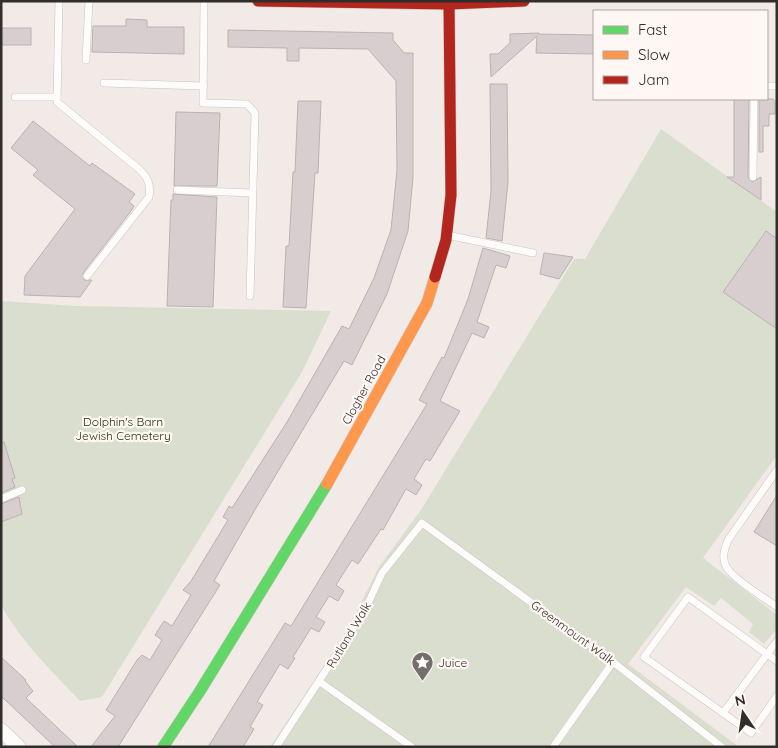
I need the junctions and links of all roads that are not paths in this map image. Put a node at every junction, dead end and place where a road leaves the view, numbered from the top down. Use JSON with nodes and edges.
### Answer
{"nodes":[{"id":1,"x":59,"y":1,"type":"edge"},
{"id":2,"x":89,"y":1,"type":"edge"},
{"id":3,"x":204,"y":1,"type":"edge"},
{"id":4,"x":258,"y":1,"type":"edge"},
{"id":5,"x":524,"y":1,"type":"edge"},
{"id":6,"x":449,"y":2,"type":"edge"},
{"id":7,"x":86,"y":60,"type":"dead end"},
{"id":8,"x":104,"y":83,"type":"dead end"},
{"id":9,"x":204,"y":86,"type":"junction"},
{"id":10,"x":16,"y":96,"type":"dead end"},
{"id":11,"x":57,"y":96,"type":"junction"},
{"id":12,"x":754,"y":100,"type":"edge"},
{"id":13,"x":753,"y":177,"type":"dead end"},
{"id":14,"x":177,"y":190,"type":"dead end"},
{"id":15,"x":252,"y":193,"type":"junction"},
{"id":16,"x":446,"y":235,"type":"junction"},
{"id":17,"x":533,"y":253,"type":"dead end"},
{"id":18,"x":87,"y":276,"type":"dead end"},
{"id":19,"x":250,"y":296,"type":"dead end"},
{"id":20,"x":777,"y":470,"type":"edge"},
{"id":21,"x":22,"y":490,"type":"dead end"},
{"id":22,"x":1,"y":499,"type":"edge"},
{"id":23,"x":422,"y":523,"type":"joint"},
{"id":24,"x":777,"y":607,"type":"edge"},
{"id":25,"x":777,"y":641,"type":"edge"},
{"id":26,"x":767,"y":654,"type":"junction"},
{"id":27,"x":777,"y":661,"type":"edge"},
{"id":28,"x":613,"y":662,"type":"junction"},
{"id":29,"x":320,"y":682,"type":"junction"},
{"id":30,"x":777,"y":696,"type":"edge"},
{"id":31,"x":723,"y":713,"type":"junction"},
{"id":32,"x":1,"y":730,"type":"edge"},
{"id":33,"x":19,"y":747,"type":"edge"},
{"id":34,"x":163,"y":747,"type":"edge"},
{"id":35,"x":276,"y":747,"type":"edge"},
{"id":36,"x":412,"y":747,"type":"edge"},
{"id":37,"x":553,"y":747,"type":"edge"},
{"id":38,"x":722,"y":747,"type":"edge"}],
"edges":[{"from":1,"to":11,"type":"lane"},
{"from":2,"to":7,"type":"lane"},
{"from":3,"to":9,"type":"lane"},
{"from":4,"to":6,"type":"street"},
{"from":5,"to":6,"type":"street"},
{"from":6,"to":16,"type":"street","name":"Clogher Road"},
{"from":8,"to":9,"type":"lane"},
{"from":9,"to":15,"type":"lane"},
{"from":10,"to":11,"type":"lane"},
{"from":11,"to":18,"type":"lane"},
{"from":12,"to":13,"type":"lane"},
{"from":14,"to":15,"type":"lane"},
{"from":15,"to":19,"type":"lane"},
{"from":16,"to":17,"type":"lane"},
{"from":16,"to":34,"type":"street","name":"Clogher Road"},
{"from":20,"to":24,"type":"lane"},
{"from":21,"to":22,"type":"lane"},
{"from":23,"to":28,"type":"lane","name":"Greenmount Walk"},
{"from":23,"to":29,"type":"lane","name":"Rutland Walk"},
{"from":25,"to":26,"type":"lane"},
{"from":26,"to":27,"type":"lane"},
{"from":26,"to":31,"type":"lane"},
{"from":26,"to":31,"type":"lane"},
{"from":28,"to":37,"type":"lane"},
{"from":28,"to":38,"type":"lane","name":"Greenmount Walk"},
{"from":29,"to":35,"type":"lane","name":"Rutland Walk"},
{"from":29,"to":36,"type":"lane"},
{"from":30,"to":31,"type":"lane"},
{"from":32,"to":33,"type":"street"}]}
